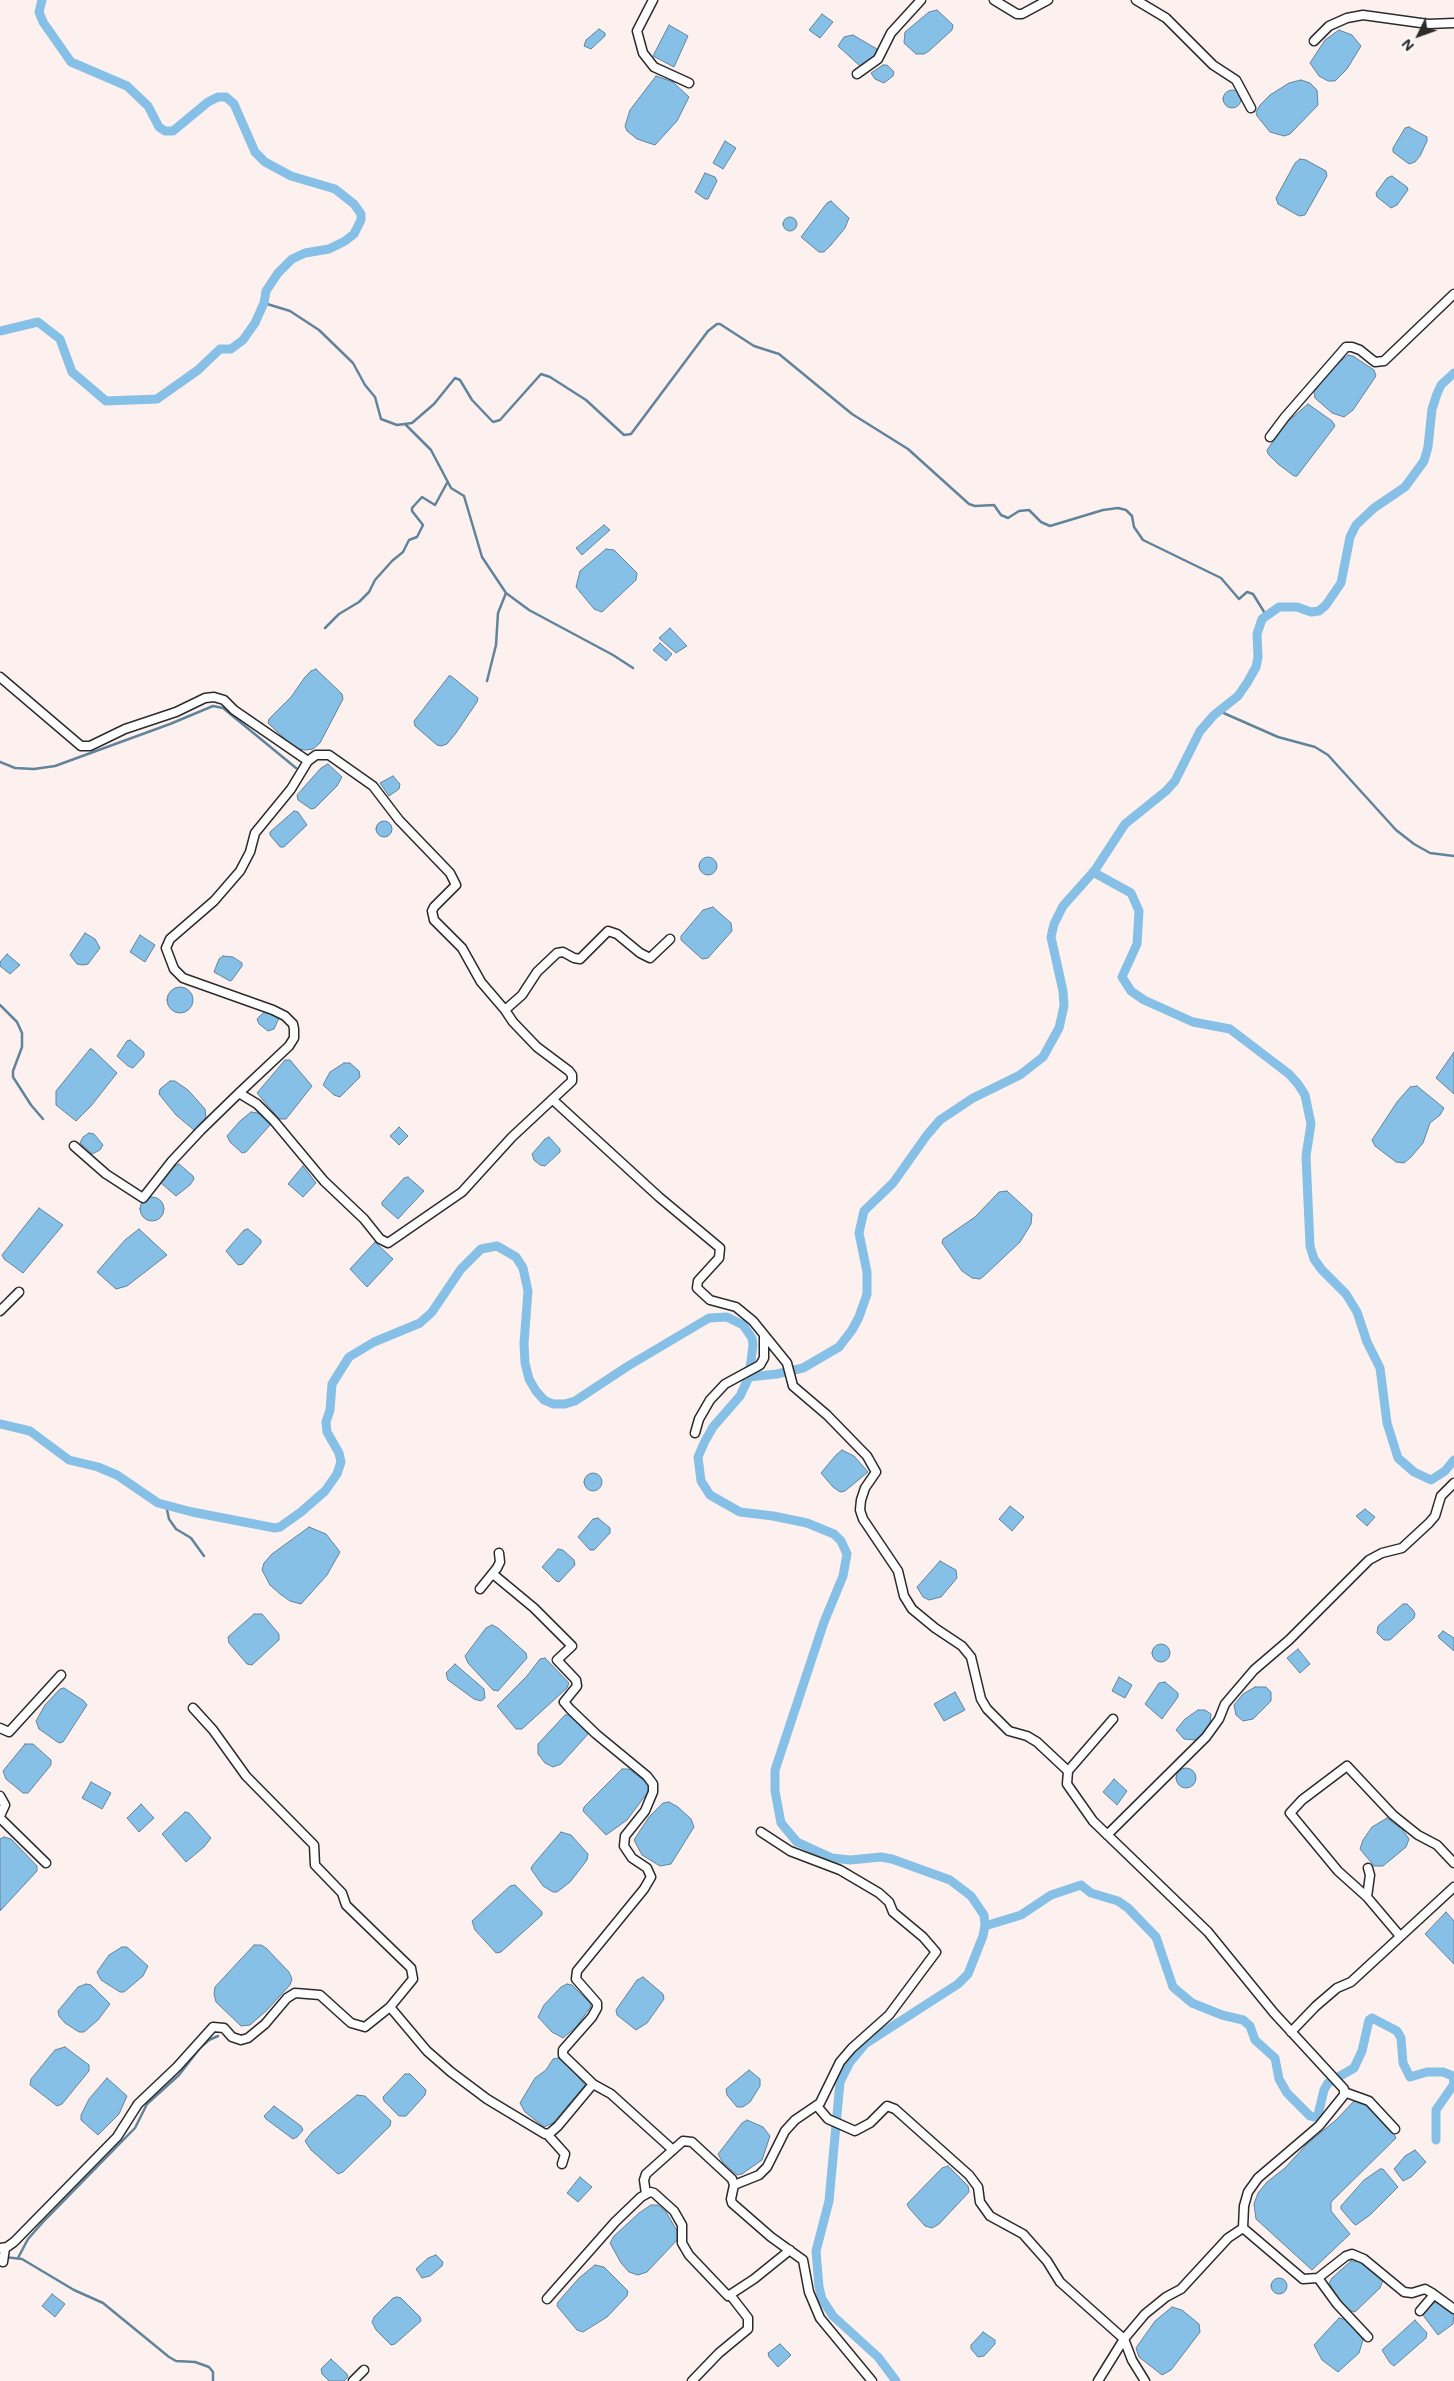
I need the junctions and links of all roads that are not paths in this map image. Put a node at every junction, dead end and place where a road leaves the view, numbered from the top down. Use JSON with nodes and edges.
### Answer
{"nodes":[{"id":1,"x":653,"y":0,"type":"edge"},
{"id":2,"x":921,"y":0,"type":"edge"},
{"id":3,"x":994,"y":0,"type":"edge"},
{"id":4,"x":1048,"y":0,"type":"edge"},
{"id":5,"x":1136,"y":0,"type":"edge"},
{"id":6,"x":1454,"y":23,"type":"edge"},
{"id":7,"x":1314,"y":41,"type":"dead end"},
{"id":8,"x":858,"y":74,"type":"dead end"},
{"id":9,"x":688,"y":83,"type":"dead end"},
{"id":10,"x":1251,"y":108,"type":"dead end"},
{"id":11,"x":1454,"y":294,"type":"edge"},
{"id":12,"x":1270,"y":437,"type":"dead end"},
{"id":13,"x":0,"y":677,"type":"edge"},
{"id":14,"x":308,"y":761,"type":"junction"},
{"id":15,"x":670,"y":939,"type":"dead end"},
{"id":16,"x":505,"y":1010,"type":"junction"},
{"id":17,"x":239,"y":1093,"type":"junction"},
{"id":18,"x":553,"y":1100,"type":"junction"},
{"id":19,"x":74,"y":1146,"type":"dead end"},
{"id":20,"x":19,"y":1292,"type":"dead end"},
{"id":21,"x":0,"y":1311,"type":"edge"},
{"id":22,"x":764,"y":1335,"type":"junction"},
{"id":23,"x":696,"y":1433,"type":"dead end"},
{"id":24,"x":1454,"y":1483,"type":"edge"},
{"id":25,"x":499,"y":1552,"type":"dead end"},
{"id":26,"x":493,"y":1574,"type":"junction"},
{"id":27,"x":480,"y":1590,"type":"dead end"},
{"id":28,"x":61,"y":1675,"type":"dead end"},
{"id":29,"x":193,"y":1708,"type":"dead end"},
{"id":30,"x":1113,"y":1719,"type":"dead end"},
{"id":31,"x":0,"y":1728,"type":"edge"},
{"id":32,"x":1068,"y":1771,"type":"junction"},
{"id":33,"x":0,"y":1796,"type":"edge"},
{"id":34,"x":0,"y":1817,"type":"edge"},
{"id":35,"x":761,"y":1832,"type":"dead end"},
{"id":36,"x":1108,"y":1835,"type":"junction"},
{"id":37,"x":1454,"y":1862,"type":"edge"},
{"id":38,"x":46,"y":1863,"type":"dead end"},
{"id":39,"x":1368,"y":1868,"type":"dead end"},
{"id":40,"x":1454,"y":1887,"type":"edge"},
{"id":41,"x":1367,"y":1897,"type":"junction"},
{"id":42,"x":1400,"y":1936,"type":"junction"},
{"id":43,"x":390,"y":2007,"type":"junction"},
{"id":44,"x":1291,"y":2032,"type":"junction"},
{"id":45,"x":593,"y":2084,"type":"junction"},
{"id":46,"x":1344,"y":2092,"type":"junction"},
{"id":47,"x":817,"y":2106,"type":"junction"},
{"id":48,"x":1395,"y":2129,"type":"dead end"},
{"id":49,"x":547,"y":2134,"type":"junction"},
{"id":50,"x":673,"y":2150,"type":"junction"},
{"id":51,"x":562,"y":2164,"type":"dead end"},
{"id":52,"x":734,"y":2185,"type":"junction"},
{"id":53,"x":646,"y":2194,"type":"junction"},
{"id":54,"x":1243,"y":2228,"type":"junction"},
{"id":55,"x":3,"y":2249,"type":"edge"},
{"id":56,"x":790,"y":2250,"type":"junction"},
{"id":57,"x":3,"y":2262,"type":"dead end"},
{"id":58,"x":1318,"y":2278,"type":"junction"},
{"id":59,"x":1432,"y":2292,"type":"junction"},
{"id":60,"x":731,"y":2296,"type":"junction"},
{"id":61,"x":547,"y":2299,"type":"dead end"},
{"id":62,"x":1454,"y":2309,"type":"edge"},
{"id":63,"x":1420,"y":2310,"type":"dead end"},
{"id":64,"x":1368,"y":2337,"type":"dead end"},
{"id":65,"x":1124,"y":2339,"type":"junction"},
{"id":66,"x":364,"y":2370,"type":"dead end"},
{"id":67,"x":353,"y":2381,"type":"edge"},
{"id":68,"x":692,"y":2381,"type":"edge"},
{"id":69,"x":872,"y":2381,"type":"edge"},
{"id":70,"x":1098,"y":2381,"type":"edge"},
{"id":71,"x":1145,"y":2381,"type":"edge"}],
"edges":[{"from":1,"to":9,"type":"street"},
{"from":2,"to":8,"type":"street"},
{"from":3,"to":4,"type":"street"},
{"from":5,"to":10,"type":"street"},
{"from":6,"to":7,"type":"street"},
{"from":11,"to":12,"type":"street"},
{"from":13,"to":14,"type":"street"},
{"from":14,"to":16,"type":"street"},
{"from":14,"to":17,"type":"street"},
{"from":15,"to":16,"type":"street"},
{"from":16,"to":18,"type":"street"},
{"from":17,"to":18,"type":"street"},
{"from":17,"to":19,"type":"street"},
{"from":18,"to":22,"type":"street"},
{"from":20,"to":21,"type":"street"},
{"from":22,"to":23,"type":"street"},
{"from":22,"to":32,"type":"street"},
{"from":24,"to":36,"type":"street"},
{"from":25,"to":26,"type":"street"},
{"from":26,"to":27,"type":"street"},
{"from":26,"to":45,"type":"street"},
{"from":28,"to":31,"type":"street"},
{"from":29,"to":43,"type":"street"},
{"from":30,"to":32,"type":"street"},
{"from":32,"to":36,"type":"street"},
{"from":33,"to":34,"type":"street"},
{"from":34,"to":38,"type":"street"},
{"from":35,"to":47,"type":"street"},
{"from":36,"to":44,"type":"street"},
{"from":37,"to":41,"type":"street"},
{"from":39,"to":41,"type":"street"},
{"from":40,"to":42,"type":"street"},
{"from":41,"to":42,"type":"street"},
{"from":42,"to":44,"type":"street"},
{"from":43,"to":49,"type":"street"},
{"from":43,"to":55,"type":"street"},
{"from":44,"to":46,"type":"street"},
{"from":45,"to":49,"type":"street"},
{"from":45,"to":50,"type":"street"},
{"from":46,"to":48,"type":"street"},
{"from":46,"to":54,"type":"street"},
{"from":47,"to":52,"type":"street"},
{"from":47,"to":65,"type":"street"},
{"from":49,"to":51,"type":"street"},
{"from":50,"to":52,"type":"street"},
{"from":50,"to":53,"type":"street"},
{"from":52,"to":56,"type":"street"},
{"from":53,"to":60,"type":"street"},
{"from":53,"to":61,"type":"street"},
{"from":54,"to":58,"type":"street"},
{"from":54,"to":65,"type":"street"},
{"from":55,"to":57,"type":"street"},
{"from":56,"to":60,"type":"street"},
{"from":56,"to":69,"type":"street"},
{"from":58,"to":59,"type":"street"},
{"from":58,"to":64,"type":"street"},
{"from":59,"to":62,"type":"street"},
{"from":59,"to":63,"type":"street"},
{"from":60,"to":68,"type":"street"},
{"from":65,"to":70,"type":"street"},
{"from":65,"to":71,"type":"street"},
{"from":66,"to":67,"type":"street"}]}
